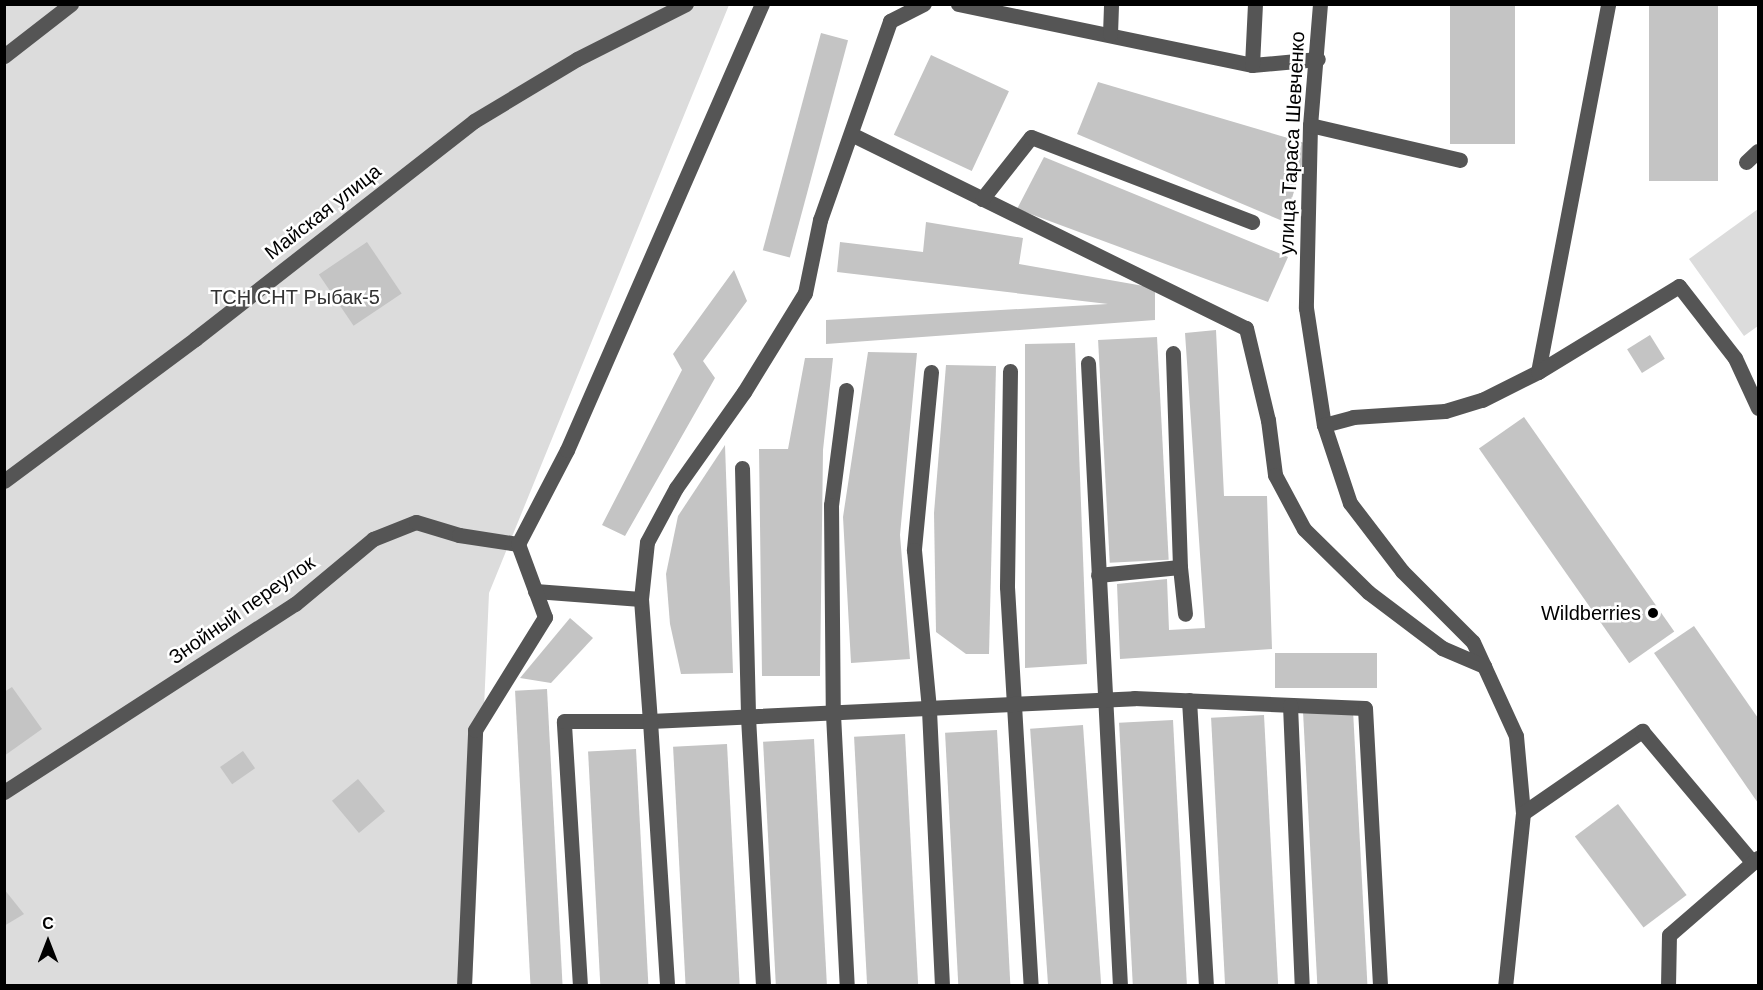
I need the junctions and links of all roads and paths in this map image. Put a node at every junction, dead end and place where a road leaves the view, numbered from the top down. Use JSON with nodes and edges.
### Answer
{"nodes":[{"id":1,"x":71,"y":4,"type":"edge"},
{"id":2,"x":686,"y":4,"type":"edge"},
{"id":3,"x":762,"y":4,"type":"edge"},
{"id":4,"x":924,"y":4,"type":"edge"},
{"id":5,"x":958,"y":4,"type":"edge"},
{"id":6,"x":1111,"y":4,"type":"edge"},
{"id":7,"x":1255,"y":4,"type":"edge"},
{"id":8,"x":1320,"y":4,"type":"edge"},
{"id":9,"x":1608,"y":4,"type":"edge"},
{"id":10,"x":1110,"y":34,"type":"junction"},
{"id":11,"x":4,"y":56,"type":"edge"},
{"id":12,"x":1318,"y":59,"type":"junction"},
{"id":13,"x":1251,"y":65,"type":"junction"},
{"id":14,"x":1310,"y":125,"type":"junction"},
{"id":15,"x":851,"y":134,"type":"junction"},
{"id":16,"x":1758,"y":151,"type":"edge"},
{"id":17,"x":1460,"y":160,"type":"dead end"},
{"id":18,"x":1746,"y":162,"type":"dead end"},
{"id":19,"x":982,"y":200,"type":"junction"},
{"id":20,"x":1252,"y":222,"type":"dead end"},
{"id":21,"x":1173,"y":353,"type":"dead end"},
{"id":22,"x":1088,"y":363,"type":"dead end"},
{"id":23,"x":1010,"y":371,"type":"dead end"},
{"id":24,"x":931,"y":372,"type":"dead end"},
{"id":25,"x":1538,"y":372,"type":"junction"},
{"id":26,"x":846,"y":390,"type":"dead end"},
{"id":27,"x":1758,"y":408,"type":"edge"},
{"id":28,"x":1324,"y":425,"type":"junction"},
{"id":29,"x":742,"y":468,"type":"dead end"},
{"id":30,"x":4,"y":481,"type":"edge"},
{"id":31,"x":518,"y":544,"type":"junction"},
{"id":32,"x":1180,"y":567,"type":"junction"},
{"id":33,"x":1098,"y":575,"type":"junction"},
{"id":34,"x":535,"y":591,"type":"junction"},
{"id":35,"x":641,"y":599,"type":"junction"},
{"id":36,"x":1185,"y":614,"type":"dead end"},
{"id":37,"x":1484,"y":666,"type":"junction"},
{"id":38,"x":1103,"y":700,"type":"junction"},
{"id":39,"x":1189,"y":700,"type":"junction"},
{"id":40,"x":1014,"y":705,"type":"junction"},
{"id":41,"x":1290,"y":705,"type":"junction"},
{"id":42,"x":929,"y":710,"type":"junction"},
{"id":43,"x":833,"y":714,"type":"junction"},
{"id":44,"x":748,"y":717,"type":"junction"},
{"id":45,"x":650,"y":721,"type":"junction"},
{"id":46,"x":4,"y":792,"type":"edge"},
{"id":47,"x":1523,"y":813,"type":"junction"},
{"id":48,"x":1756,"y":861,"type":"edge"},
{"id":49,"x":464,"y":986,"type":"edge"},
{"id":50,"x":580,"y":986,"type":"edge"},
{"id":51,"x":667,"y":986,"type":"edge"},
{"id":52,"x":763,"y":986,"type":"edge"},
{"id":53,"x":847,"y":986,"type":"edge"},
{"id":54,"x":942,"y":986,"type":"edge"},
{"id":55,"x":1031,"y":986,"type":"edge"},
{"id":56,"x":1120,"y":986,"type":"edge"},
{"id":57,"x":1206,"y":986,"type":"edge"},
{"id":58,"x":1302,"y":986,"type":"edge"},
{"id":59,"x":1380,"y":986,"type":"edge"},
{"id":60,"x":1505,"y":986,"type":"edge"},
{"id":61,"x":1668,"y":986,"type":"edge"}],
"edges":[{"from":1,"to":11,"type":"street"},
{"from":2,"to":30,"type":"street","name":"Майская улица"},
{"from":3,"to":31,"type":"street"},
{"from":4,"to":15,"type":"street"},
{"from":5,"to":10,"type":"street"},
{"from":6,"to":10,"type":"street"},
{"from":7,"to":13,"type":"street"},
{"from":8,"to":12,"type":"street","name":"улица Тараса Шевченко"},
{"from":9,"to":25,"type":"street"},
{"from":10,"to":13,"type":"street"},
{"from":12,"to":13,"type":"street"},
{"from":12,"to":14,"type":"street","name":"улица Тараса Шевченко"},
{"from":14,"to":17,"type":"street"},
{"from":14,"to":28,"type":"street","name":"улица Тараса Шевченко"},
{"from":15,"to":19,"type":"street"},
{"from":15,"to":35,"type":"street"},
{"from":16,"to":18,"type":"street"},
{"from":19,"to":20,"type":"street"},
{"from":19,"to":37,"type":"street"},
{"from":21,"to":32,"type":"street"},
{"from":22,"to":33,"type":"street"},
{"from":23,"to":40,"type":"street"},
{"from":24,"to":42,"type":"street"},
{"from":25,"to":27,"type":"street"},
{"from":25,"to":28,"type":"street"},
{"from":26,"to":43,"type":"street"},
{"from":28,"to":37,"type":"street","name":"улица Тараса Шевченко"},
{"from":29,"to":44,"type":"street"},
{"from":31,"to":34,"type":"street"},
{"from":31,"to":46,"type":"street","name":"Знойный переулок"},
{"from":32,"to":33,"type":"street"},
{"from":32,"to":36,"type":"street"},
{"from":33,"to":38,"type":"street"},
{"from":34,"to":35,"type":"street"},
{"from":34,"to":49,"type":"street"},
{"from":35,"to":45,"type":"street"},
{"from":37,"to":47,"type":"street","name":"улица Тараса Шевченко"},
{"from":38,"to":39,"type":"street"},
{"from":38,"to":40,"type":"street"},
{"from":38,"to":56,"type":"street"},
{"from":39,"to":41,"type":"street"},
{"from":39,"to":57,"type":"street"},
{"from":40,"to":42,"type":"street"},
{"from":40,"to":55,"type":"street"},
{"from":41,"to":58,"type":"street"},
{"from":41,"to":59,"type":"street"},
{"from":42,"to":43,"type":"street"},
{"from":42,"to":54,"type":"street"},
{"from":43,"to":44,"type":"street"},
{"from":43,"to":53,"type":"street"},
{"from":44,"to":45,"type":"street"},
{"from":44,"to":52,"type":"street"},
{"from":45,"to":50,"type":"street"},
{"from":45,"to":51,"type":"street"},
{"from":47,"to":48,"type":"street"},
{"from":47,"to":60,"type":"street","name":"улица Тараса Шевченко"},
{"from":48,"to":61,"type":"street"}]}
